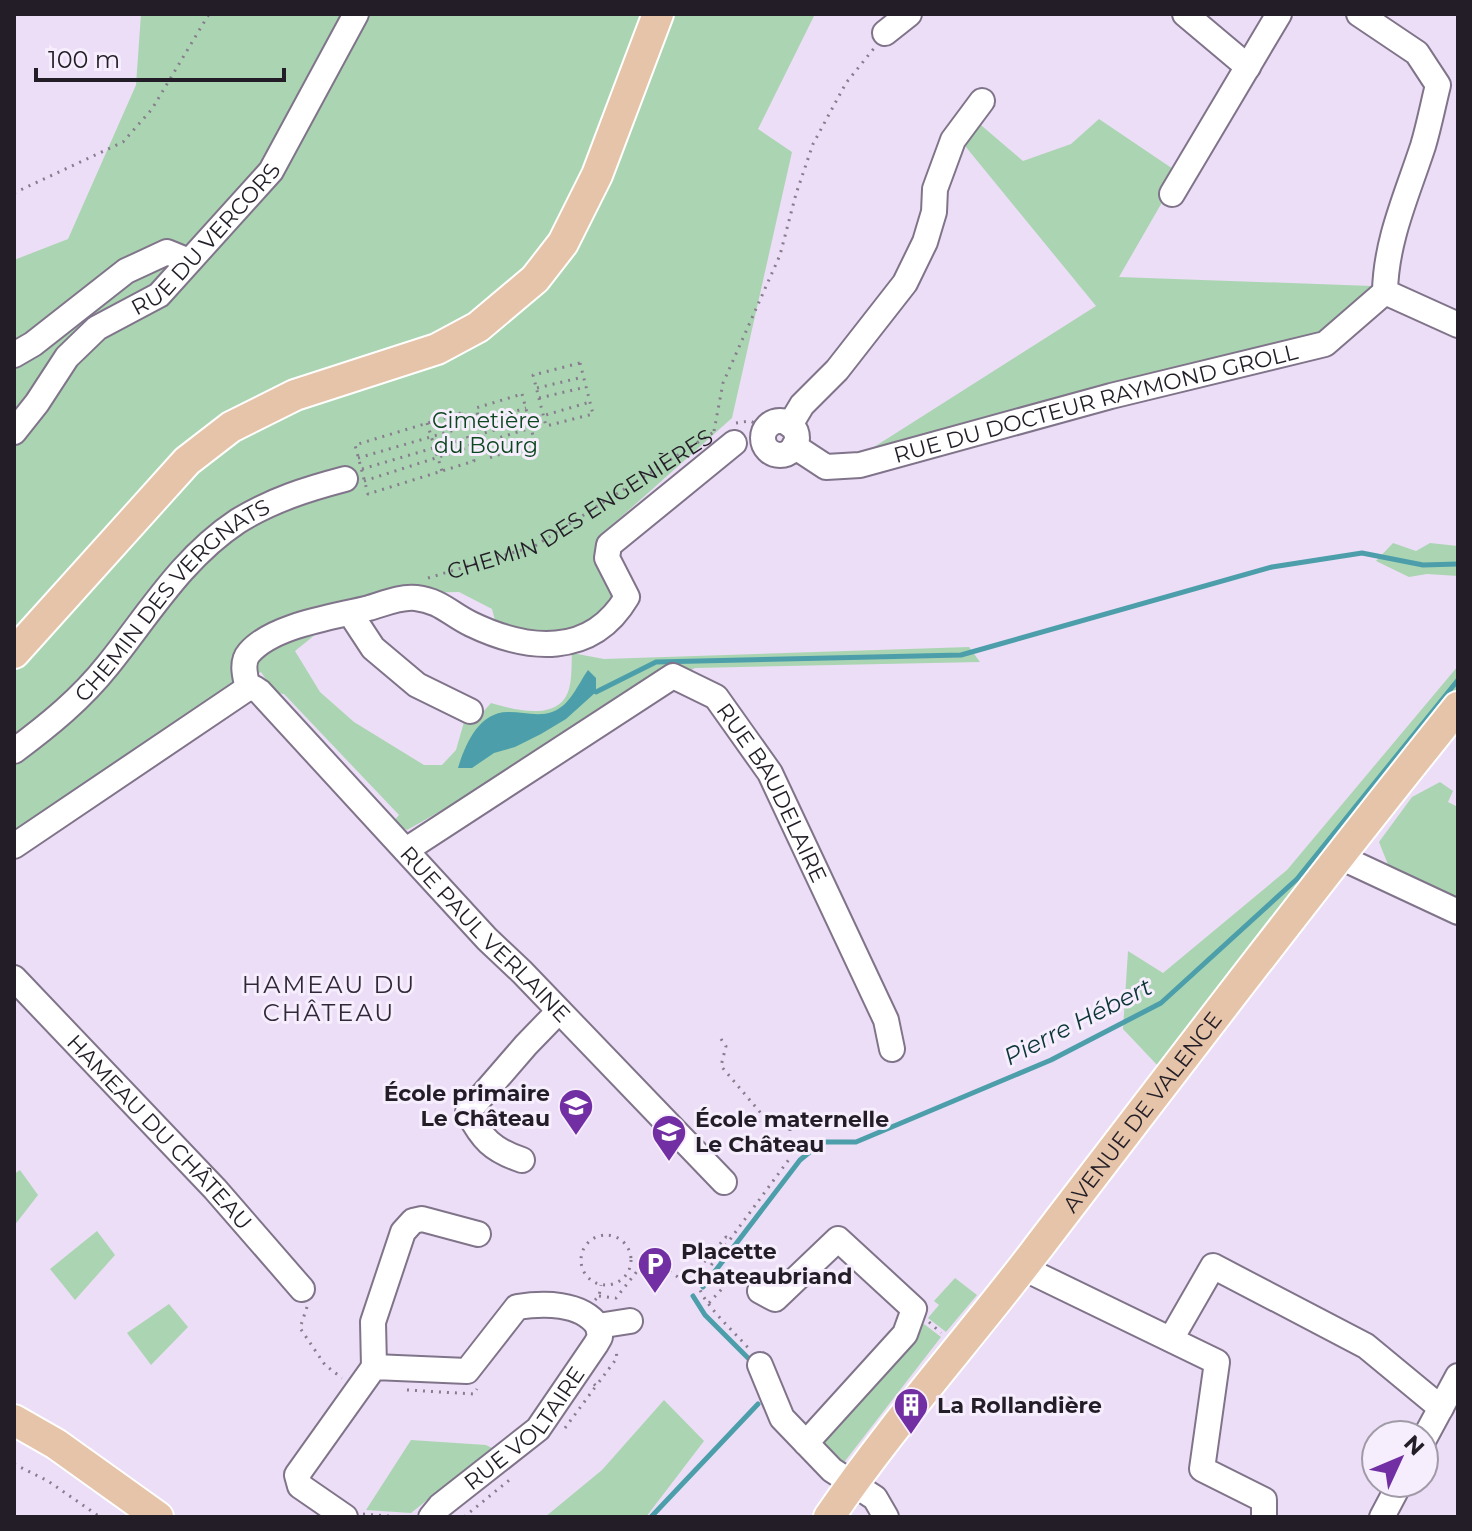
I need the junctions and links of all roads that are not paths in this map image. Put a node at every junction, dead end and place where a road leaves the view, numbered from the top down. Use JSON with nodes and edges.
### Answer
{"nodes":[{"id":1,"x":356,"y":14,"type":"edge"},
{"id":2,"x":658,"y":14,"type":"edge"},
{"id":3,"x":909,"y":14,"type":"edge"},
{"id":4,"x":1185,"y":14,"type":"edge"},
{"id":5,"x":1279,"y":14,"type":"edge"},
{"id":6,"x":1359,"y":14,"type":"edge"},
{"id":7,"x":885,"y":33,"type":"road end"},
{"id":8,"x":1248,"y":67,"type":"junction"},
{"id":9,"x":982,"y":101,"type":"dead end"},
{"id":10,"x":1172,"y":194,"type":"dead end"},
{"id":11,"x":189,"y":261,"type":"junction"},
{"id":12,"x":1385,"y":292,"type":"junction"},
{"id":13,"x":1458,"y":325,"type":"edge"},
{"id":14,"x":14,"y":355,"type":"edge"},
{"id":15,"x":14,"y":432,"type":"edge"},
{"id":16,"x":734,"y":443,"type":"dead end"},
{"id":17,"x":357,"y":472,"type":"road end"},
{"id":18,"x":350,"y":613,"type":"junction"},
{"id":19,"x":14,"y":653,"type":"edge"},
{"id":20,"x":248,"y":688,"type":"junction"},
{"id":21,"x":1458,"y":707,"type":"edge"},
{"id":22,"x":470,"y":711,"type":"dead end"},
{"id":23,"x":14,"y":751,"type":"edge"},
{"id":24,"x":14,"y":846,"type":"edge"},
{"id":25,"x":406,"y":850,"type":"junction"},
{"id":26,"x":1338,"y":856,"type":"junction"},
{"id":27,"x":1458,"y":912,"type":"edge"},
{"id":28,"x":14,"y":978,"type":"edge"},
{"id":29,"x":559,"y":1011,"type":"junction"},
{"id":30,"x":892,"y":1049,"type":"dead end"},
{"id":31,"x":522,"y":1160,"type":"dead end"},
{"id":32,"x":724,"y":1182,"type":"dead end"},
{"id":33,"x":478,"y":1234,"type":"dead end"},
{"id":34,"x":1023,"y":1268,"type":"junction"},
{"id":35,"x":302,"y":1289,"type":"road end"},
{"id":36,"x":760,"y":1291,"type":"road end"},
{"id":37,"x":630,"y":1321,"type":"dead end"},
{"id":38,"x":598,"y":1326,"type":"junction"},
{"id":39,"x":1171,"y":1339,"type":"junction"},
{"id":40,"x":760,"y":1365,"type":"road end"},
{"id":41,"x":374,"y":1367,"type":"junction"},
{"id":42,"x":1458,"y":1376,"type":"edge"},
{"id":43,"x":1441,"y":1408,"type":"junction"},
{"id":44,"x":1435,"y":1419,"type":"edge"},
{"id":45,"x":14,"y":1420,"type":"edge"},
{"id":46,"x":806,"y":1443,"type":"junction"},
{"id":47,"x":852,"y":1484,"type":"junction"},
{"id":48,"x":1392,"y":1499,"type":"edge"},
{"id":49,"x":348,"y":1515,"type":"edge"},
{"id":50,"x":158,"y":1517,"type":"edge"},
{"id":51,"x":431,"y":1517,"type":"edge"},
{"id":52,"x":829,"y":1517,"type":"edge"},
{"id":53,"x":886,"y":1517,"type":"edge"},
{"id":54,"x":1264,"y":1517,"type":"edge"},
{"id":55,"x":1382,"y":1517,"type":"edge"}],
"edges":[{"from":1,"to":11,"type":"street","name":"RUE DU VERCORS"},
{"from":2,"to":19,"type":"main road"},
{"from":3,"to":7,"type":"street"},
{"from":4,"to":8,"type":"street"},
{"from":5,"to":8,"type":"street"},
{"from":6,"to":12,"type":"street"},
{"from":8,"to":10,"type":"street"},
{"from":9,"to":12,"type":"street","name":"RUE DU DOCTEUR RAYMOND GROLL"},
{"from":11,"to":14,"type":"street"},
{"from":11,"to":15,"type":"street","name":"RUE DU VERCORS"},
{"from":12,"to":13,"type":"street"},
{"from":16,"to":18,"type":"street"},
{"from":17,"to":23,"type":"street","name":"CHEMIN DES VERGNATS"},
{"from":18,"to":20,"type":"street"},
{"from":18,"to":22,"type":"street"},
{"from":20,"to":24,"type":"street"},
{"from":20,"to":25,"type":"street","name":"RUE PAUL VERLAINE"},
{"from":21,"to":26,"type":"main road","name":"AVENUE DE VALENCE"},
{"from":25,"to":29,"type":"street","name":"RUE PAUL VERLAINE"},
{"from":25,"to":30,"type":"street","name":"RUE BAUDELAIRE"},
{"from":26,"to":27,"type":"street"},
{"from":26,"to":34,"type":"main road","name":"AVENUE DE VALENCE"},
{"from":28,"to":35,"type":"street","name":"HAMEAU DU CHÂTEAU"},
{"from":29,"to":31,"type":"street"},
{"from":29,"to":32,"type":"street","name":"RUE PAUL VERLAINE"},
{"from":33,"to":41,"type":"street"},
{"from":34,"to":39,"type":"street"},
{"from":34,"to":47,"type":"main road","name":"AVENUE DE VALENCE"},
{"from":36,"to":46,"type":"street"},
{"from":37,"to":38,"type":"street"},
{"from":38,"to":41,"type":"street"},
{"from":38,"to":51,"type":"street","name":"RUE VOLTAIRE"},
{"from":39,"to":43,"type":"street"},
{"from":39,"to":54,"type":"street"},
{"from":40,"to":46,"type":"street"},
{"from":41,"to":49,"type":"street"},
{"from":42,"to":43,"type":"street"},
{"from":43,"to":44,"type":"street"},
{"from":45,"to":50,"type":"main road"},
{"from":46,"to":47,"type":"street"},
{"from":47,"to":52,"type":"main road","name":"AVENUE DE VALENCE"},
{"from":47,"to":53,"type":"street"},
{"from":48,"to":55,"type":"street"}]}
